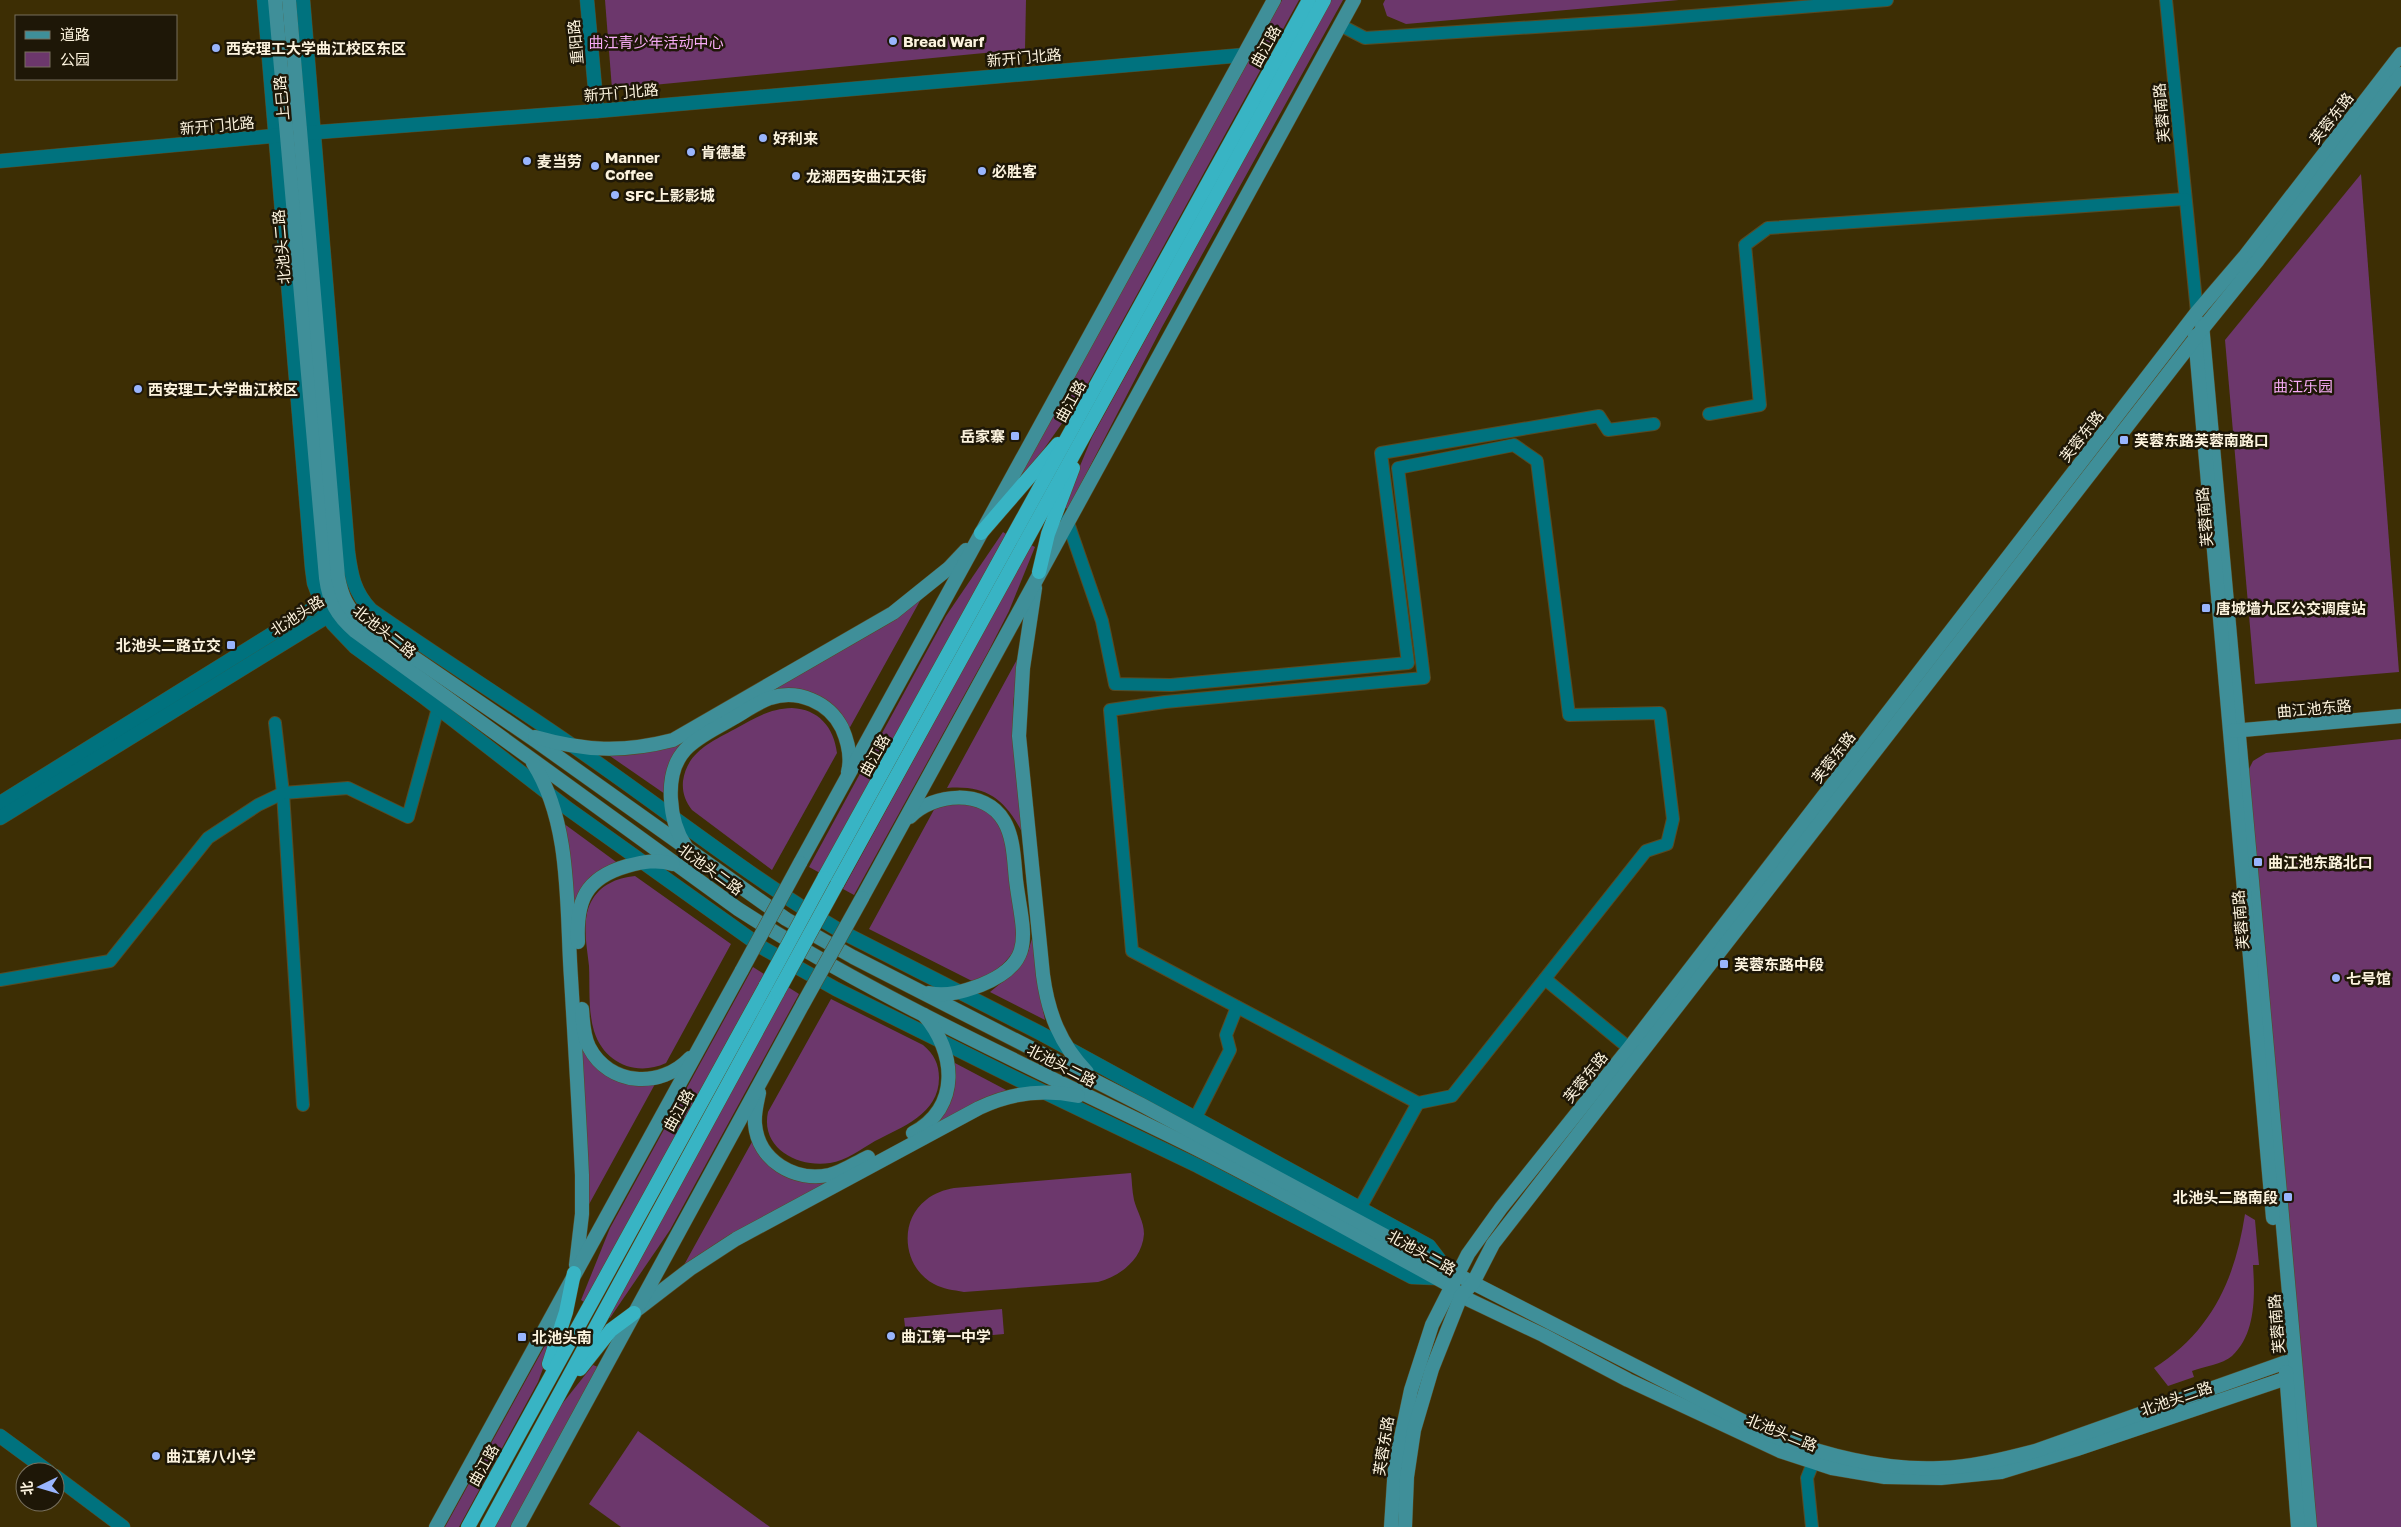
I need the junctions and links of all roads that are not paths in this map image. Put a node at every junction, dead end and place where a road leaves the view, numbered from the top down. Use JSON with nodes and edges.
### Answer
{"nodes":[{"id":1,"x":264,"y":0,"type":"edge"},
{"id":2,"x":276,"y":0,"type":"edge"},
{"id":3,"x":289,"y":0,"type":"edge"},
{"id":4,"x":303,"y":0,"type":"edge"},
{"id":5,"x":587,"y":0,"type":"edge"},
{"id":6,"x":1274,"y":0,"type":"edge"},
{"id":7,"x":1309,"y":0,"type":"edge"},
{"id":8,"x":1324,"y":0,"type":"edge"},
{"id":9,"x":1354,"y":0,"type":"edge"},
{"id":10,"x":1887,"y":0,"type":"edge"},
{"id":11,"x":2166,"y":0,"type":"edge"},
{"id":12,"x":1340,"y":26,"type":"junction"},
{"id":13,"x":2401,"y":54,"type":"edge"},
{"id":14,"x":1244,"y":55,"type":"junction"},
{"id":15,"x":2401,"y":74,"type":"edge"},
{"id":16,"x":597,"y":111,"type":"junction"},
{"id":17,"x":294,"y":134,"type":"junction"},
{"id":18,"x":0,"y":161,"type":"edge"},
{"id":19,"x":2185,"y":198,"type":"junction"},
{"id":20,"x":2197,"y":312,"type":"junction"},
{"id":21,"x":2204,"y":327,"type":"junction"},
{"id":22,"x":2195,"y":339,"type":"junction"},
{"id":23,"x":1710,"y":414,"type":"dead end"},
{"id":24,"x":1084,"y":422,"type":"junction"},
{"id":25,"x":1654,"y":424,"type":"dead end"},
{"id":26,"x":1067,"y":520,"type":"junction"},
{"id":27,"x":981,"y":533,"type":"junction"},
{"id":28,"x":1039,"y":572,"type":"junction"},
{"id":29,"x":357,"y":593,"type":"junction"},
{"id":30,"x":331,"y":606,"type":"junction"},
{"id":31,"x":438,"y":708,"type":"junction"},
{"id":32,"x":2401,"y":716,"type":"edge"},
{"id":33,"x":275,"y":723,"type":"dead end"},
{"id":34,"x":2234,"y":731,"type":"junction"},
{"id":35,"x":526,"y":734,"type":"junction"},
{"id":36,"x":570,"y":745,"type":"junction"},
{"id":37,"x":524,"y":754,"type":"junction"},
{"id":38,"x":846,"y":779,"type":"junction"},
{"id":39,"x":283,"y":793,"type":"junction"},
{"id":40,"x":550,"y":795,"type":"junction"},
{"id":41,"x":0,"y":803,"type":"edge"},
{"id":42,"x":0,"y":818,"type":"edge"},
{"id":43,"x":674,"y":818,"type":"junction"},
{"id":44,"x":898,"y":832,"type":"junction"},
{"id":45,"x":692,"y":853,"type":"junction"},
{"id":46,"x":643,"y":863,"type":"junction"},
{"id":47,"x":681,"y":867,"type":"junction"},
{"id":48,"x":1545,"y":979,"type":"junction"},
{"id":49,"x":0,"y":980,"type":"edge"},
{"id":50,"x":772,"y":988,"type":"junction"},
{"id":51,"x":921,"y":991,"type":"junction"},
{"id":52,"x":960,"y":992,"type":"junction"},
{"id":53,"x":1237,"y":1007,"type":"junction"},
{"id":54,"x":917,"y":1010,"type":"junction"},
{"id":55,"x":940,"y":1041,"type":"junction"},
{"id":56,"x":702,"y":1042,"type":"junction"},
{"id":57,"x":1066,"y":1047,"type":"junction"},
{"id":58,"x":1629,"y":1048,"type":"junction"},
{"id":59,"x":763,"y":1077,"type":"junction"},
{"id":60,"x":1094,"y":1080,"type":"junction"},
{"id":61,"x":1045,"y":1093,"type":"junction"},
{"id":62,"x":1099,"y":1102,"type":"junction"},
{"id":63,"x":1418,"y":1103,"type":"junction"},
{"id":64,"x":304,"y":1105,"type":"dead end"},
{"id":65,"x":1195,"y":1119,"type":"junction"},
{"id":66,"x":1360,"y":1208,"type":"junction"},
{"id":67,"x":574,"y":1273,"type":"junction"},
{"id":68,"x":1448,"y":1276,"type":"junction"},
{"id":69,"x":1473,"y":1283,"type":"junction"},
{"id":70,"x":1461,"y":1296,"type":"junction"},
{"id":71,"x":634,"y":1313,"type":"junction"},
{"id":72,"x":2286,"y":1362,"type":"junction"},
{"id":73,"x":2287,"y":1378,"type":"junction"},
{"id":74,"x":539,"y":1396,"type":"junction"},
{"id":75,"x":554,"y":1404,"type":"junction"},
{"id":76,"x":0,"y":1436,"type":"edge"},
{"id":77,"x":35,"y":1462,"type":"edge"},
{"id":78,"x":1813,"y":1463,"type":"junction"},
{"id":79,"x":65,"y":1484,"type":"edge"},
{"id":80,"x":123,"y":1527,"type":"edge"},
{"id":81,"x":436,"y":1527,"type":"edge"},
{"id":82,"x":468,"y":1527,"type":"edge"},
{"id":83,"x":487,"y":1527,"type":"edge"},
{"id":84,"x":518,"y":1527,"type":"edge"},
{"id":85,"x":1391,"y":1527,"type":"edge"},
{"id":86,"x":1405,"y":1527,"type":"edge"},
{"id":87,"x":1812,"y":1527,"type":"edge"},
{"id":88,"x":2298,"y":1527,"type":"edge"},
{"id":89,"x":2310,"y":1527,"type":"edge"}],
"edges":[{"from":1,"to":17,"type":"street"},
{"from":2,"to":17,"type":"main road","name":"上巳路"},
{"from":3,"to":17,"type":"main road","name":"上巳路"},
{"from":4,"to":17,"type":"street"},
{"from":5,"to":16,"type":"street","name":"重阳路"},
{"from":6,"to":14,"type":"main road","name":"曲江路"},
{"from":7,"to":24,"type":"highway","name":"曲江路"},
{"from":8,"to":24,"type":"highway","name":"曲江路"},
{"from":9,"to":12,"type":"main road"},
{"from":10,"to":12,"type":"street"},
{"from":11,"to":19,"type":"street","name":"芙蓉南路"},
{"from":12,"to":26,"type":"main road"},
{"from":13,"to":20,"type":"main road","name":"芙蓉东路"},
{"from":14,"to":16,"type":"street","name":"新开门北路"},
{"from":14,"to":27,"type":"main road","name":"曲江路"},
{"from":15,"to":21,"type":"main road","name":"芙蓉东路"},
{"from":16,"to":17,"type":"street","name":"新开门北路"},
{"from":17,"to":18,"type":"street","name":"新开门北路"},
{"from":17,"to":29,"type":"street"},
{"from":17,"to":30,"type":"main road","name":"北池头二路"},
{"from":19,"to":20,"type":"street","name":"芙蓉南路"},
{"from":19,"to":23,"type":"street"},
{"from":20,"to":21,"type":"main road","name":"芙蓉南路"},
{"from":20,"to":22,"type":"main road","name":"芙蓉南路"},
{"from":20,"to":58,"type":"main road","name":"芙蓉东路"},
{"from":21,"to":22,"type":"main road","name":"芙蓉东路"},
{"from":21,"to":34,"type":"main road","name":"芙蓉南路"},
{"from":22,"to":34,"type":"main road","name":"芙蓉南路"},
{"from":22,"to":69,"type":"main road","name":"芙蓉东路"},
{"from":24,"to":27,"type":"highway"},
{"from":24,"to":28,"type":"highway"},
{"from":24,"to":50,"type":"highway","name":"曲江路","bridge":true},
{"from":25,"to":26,"type":"street"},
{"from":26,"to":28,"type":"main road"},
{"from":27,"to":36,"type":"main road"},
{"from":27,"to":38,"type":"main road","name":"曲江路"},
{"from":28,"to":44,"type":"main road"},
{"from":28,"to":57,"type":"main road"},
{"from":29,"to":30,"type":"street"},
{"from":29,"to":36,"type":"street"},
{"from":30,"to":31,"type":"street"},
{"from":30,"to":35,"type":"main road","name":"北池头二路"},
{"from":30,"to":37,"type":"main road","name":"北池头二路"},
{"from":30,"to":41,"type":"street","name":"北池头路"},
{"from":30,"to":42,"type":"street","name":"北池头路"},
{"from":31,"to":39,"type":"street"},
{"from":31,"to":40,"type":"street"},
{"from":32,"to":34,"type":"main road","name":"曲江池东路"},
{"from":33,"to":39,"type":"street"},
{"from":34,"to":72,"type":"main road","name":"芙蓉南路"},
{"from":34,"to":89,"type":"main road","name":"芙蓉南路"},
{"from":35,"to":36,"type":"main road"},
{"from":35,"to":45,"type":"main road","name":"北池头二路"},
{"from":36,"to":43,"type":"street"},
{"from":37,"to":40,"type":"main road"},
{"from":37,"to":47,"type":"main road","name":"北池头二路"},
{"from":38,"to":43,"type":"main road"},
{"from":38,"to":56,"type":"main road","name":"曲江路","bridge":true},
{"from":39,"to":49,"type":"street"},
{"from":39,"to":64,"type":"street"},
{"from":40,"to":46,"type":"street"},
{"from":40,"to":67,"type":"main road"},
{"from":43,"to":45,"type":"main road"},
{"from":43,"to":52,"type":"street"},
{"from":44,"to":52,"type":"main road"},
{"from":44,"to":59,"type":"main road","bridge":true},
{"from":45,"to":51,"type":"main road","name":"北池头二路"},
{"from":46,"to":47,"type":"main road"},
{"from":46,"to":55,"type":"street"},
{"from":46,"to":56,"type":"main road"},
{"from":47,"to":54,"type":"main road","name":"北池头二路"},
{"from":48,"to":53,"type":"street"},
{"from":48,"to":58,"type":"street"},
{"from":48,"to":63,"type":"street"},
{"from":50,"to":74,"type":"highway","name":"曲江路"},
{"from":50,"to":75,"type":"highway","name":"曲江路"},
{"from":51,"to":52,"type":"main road"},
{"from":51,"to":60,"type":"main road","name":"北池头二路"},
{"from":52,"to":57,"type":"street"},
{"from":53,"to":63,"type":"street"},
{"from":53,"to":65,"type":"street"},
{"from":54,"to":55,"type":"main road"},
{"from":54,"to":62,"type":"main road","name":"北池头二路"},
{"from":55,"to":59,"type":"main road"},
{"from":55,"to":61,"type":"street"},
{"from":56,"to":67,"type":"main road","name":"曲江路"},
{"from":57,"to":60,"type":"main road"},
{"from":57,"to":65,"type":"street"},
{"from":58,"to":68,"type":"main road","name":"芙蓉东路"},
{"from":59,"to":71,"type":"main road"},
{"from":60,"to":68,"type":"main road","name":"北池头二路"},
{"from":61,"to":62,"type":"main road"},
{"from":61,"to":68,"type":"street"},
{"from":61,"to":71,"type":"main road"},
{"from":62,"to":68,"type":"main road","name":"北池头二路"},
{"from":63,"to":66,"type":"street"},
{"from":65,"to":66,"type":"street"},
{"from":66,"to":68,"type":"street"},
{"from":67,"to":74,"type":"highway"},
{"from":67,"to":81,"type":"main road","name":"曲江路"},
{"from":68,"to":69,"type":"main road","name":"北池头二路"},
{"from":68,"to":70,"type":"main road","name":"北池头二路"},
{"from":68,"to":85,"type":"main road","name":"芙蓉东路"},
{"from":69,"to":70,"type":"main road","name":"芙蓉东路"},
{"from":69,"to":72,"type":"main road","name":"北池头二路"},
{"from":70,"to":78,"type":"main road","name":"北池头二路"},
{"from":70,"to":86,"type":"main road","name":"芙蓉东路"},
{"from":71,"to":75,"type":"highway"},
{"from":71,"to":84,"type":"main road"},
{"from":72,"to":73,"type":"main road","name":"芙蓉南路"},
{"from":73,"to":78,"type":"main road","name":"北池头二路"},
{"from":73,"to":88,"type":"main road","name":"芙蓉南路"},
{"from":74,"to":82,"type":"highway","name":"曲江路"},
{"from":75,"to":83,"type":"highway","name":"曲江路"},
{"from":76,"to":77,"type":"street"},
{"from":78,"to":87,"type":"street"},
{"from":79,"to":80,"type":"street"}]}
